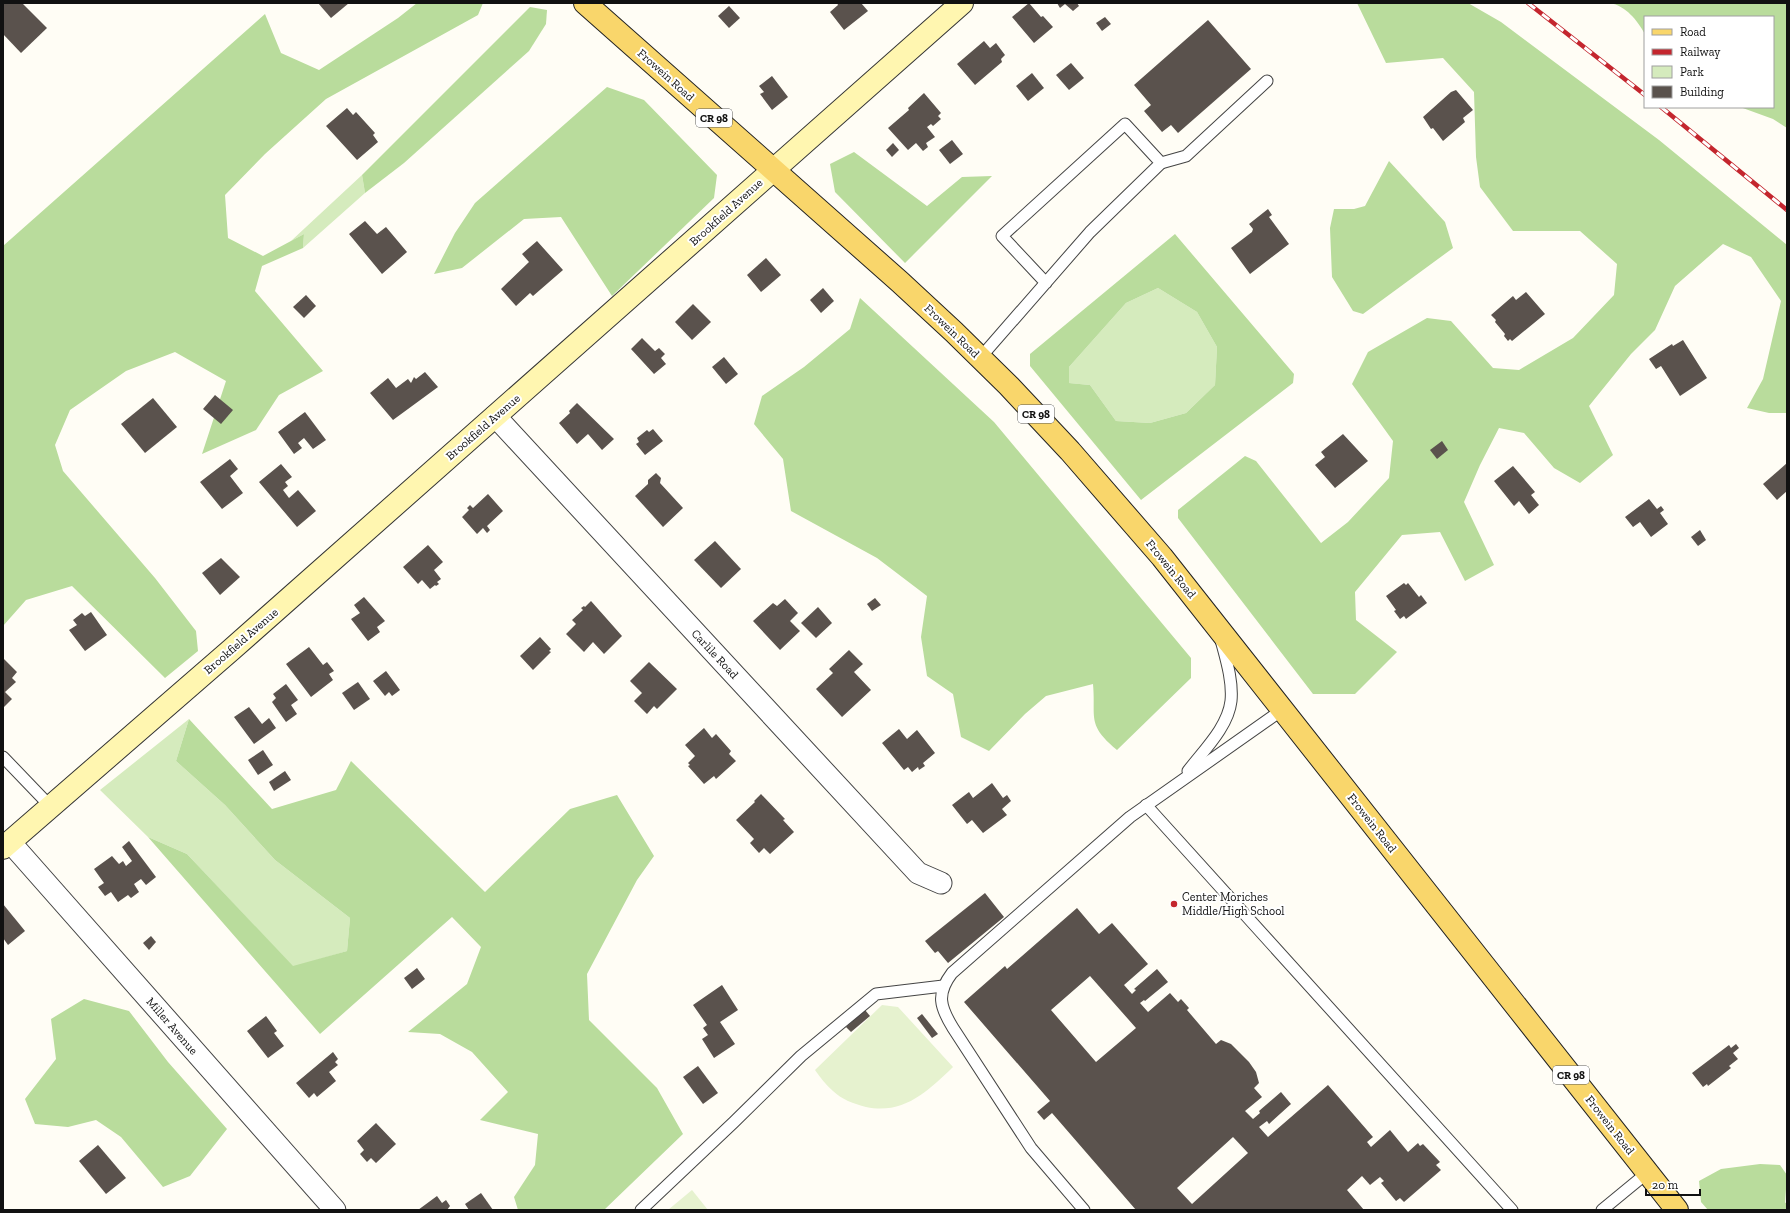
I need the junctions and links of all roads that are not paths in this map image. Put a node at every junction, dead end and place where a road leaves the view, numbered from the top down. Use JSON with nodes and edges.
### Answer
{"nodes":[{"id":1,"x":585,"y":3,"type":"edge"},
{"id":2,"x":962,"y":3,"type":"edge"},
{"id":3,"x":1267,"y":81,"type":"dead end"},
{"id":4,"x":1161,"y":163,"type":"junction"},
{"id":5,"x":773,"y":170,"type":"junction"},
{"id":6,"x":1046,"y":283,"type":"junction"},
{"id":7,"x":980,"y":358,"type":"junction"},
{"id":8,"x":495,"y":416,"type":"junction"},
{"id":9,"x":1219,"y":630,"type":"junction"},
{"id":10,"x":1282,"y":710,"type":"junction"},
{"id":11,"x":3,"y":757,"type":"edge"},
{"id":12,"x":1182,"y":779,"type":"junction"},
{"id":13,"x":1146,"y":805,"type":"junction"},
{"id":14,"x":51,"y":807,"type":"junction"},
{"id":15,"x":6,"y":845,"type":"edge"},
{"id":16,"x":941,"y":883,"type":"dead end"},
{"id":17,"x":943,"y":986,"type":"junction"},
{"id":18,"x":1647,"y":1173,"type":"junction"},
{"id":19,"x":335,"y":1210,"type":"edge"},
{"id":20,"x":641,"y":1210,"type":"edge"},
{"id":21,"x":1084,"y":1210,"type":"edge"},
{"id":22,"x":1512,"y":1210,"type":"edge"},
{"id":23,"x":1602,"y":1210,"type":"edge"},
{"id":24,"x":1677,"y":1210,"type":"edge"}],
"edges":[{"from":1,"to":5,"type":"main road","name":"Frowein Road","number":"CR 98"},
{"from":2,"to":5,"type":"main road","name":"Brookfield Avenue"},
{"from":3,"to":4,"type":"lane"},
{"from":4,"to":6,"type":"lane"},
{"from":4,"to":6,"type":"lane"},
{"from":5,"to":7,"type":"main road","name":"Frowein Road","number":"CR 98"},
{"from":5,"to":8,"type":"main road","name":"Brookfield Avenue"},
{"from":6,"to":7,"type":"lane"},
{"from":7,"to":9,"type":"main road","name":"Frowein Road","number":"CR 98"},
{"from":8,"to":14,"type":"main road","name":"Brookfield Avenue"},
{"from":8,"to":16,"type":"street","name":"Carlile Road"},
{"from":9,"to":10,"type":"main road","name":"Frowein Road","number":"CR 98"},
{"from":9,"to":12,"type":"lane"},
{"from":10,"to":12,"type":"lane"},
{"from":10,"to":18,"type":"main road","name":"Frowein Road","number":"CR 98"},
{"from":11,"to":14,"type":"lane"},
{"from":12,"to":13,"type":"lane"},
{"from":13,"to":17,"type":"lane"},
{"from":13,"to":22,"type":"lane"},
{"from":14,"to":15,"type":"main road","name":"Brookfield Avenue"},
{"from":15,"to":19,"type":"street","name":"Miller Avenue"},
{"from":17,"to":20,"type":"lane"},
{"from":17,"to":21,"type":"lane"},
{"from":18,"to":23,"type":"lane"},
{"from":18,"to":24,"type":"main road","name":"Frowein Road","number":"CR 98"}]}
